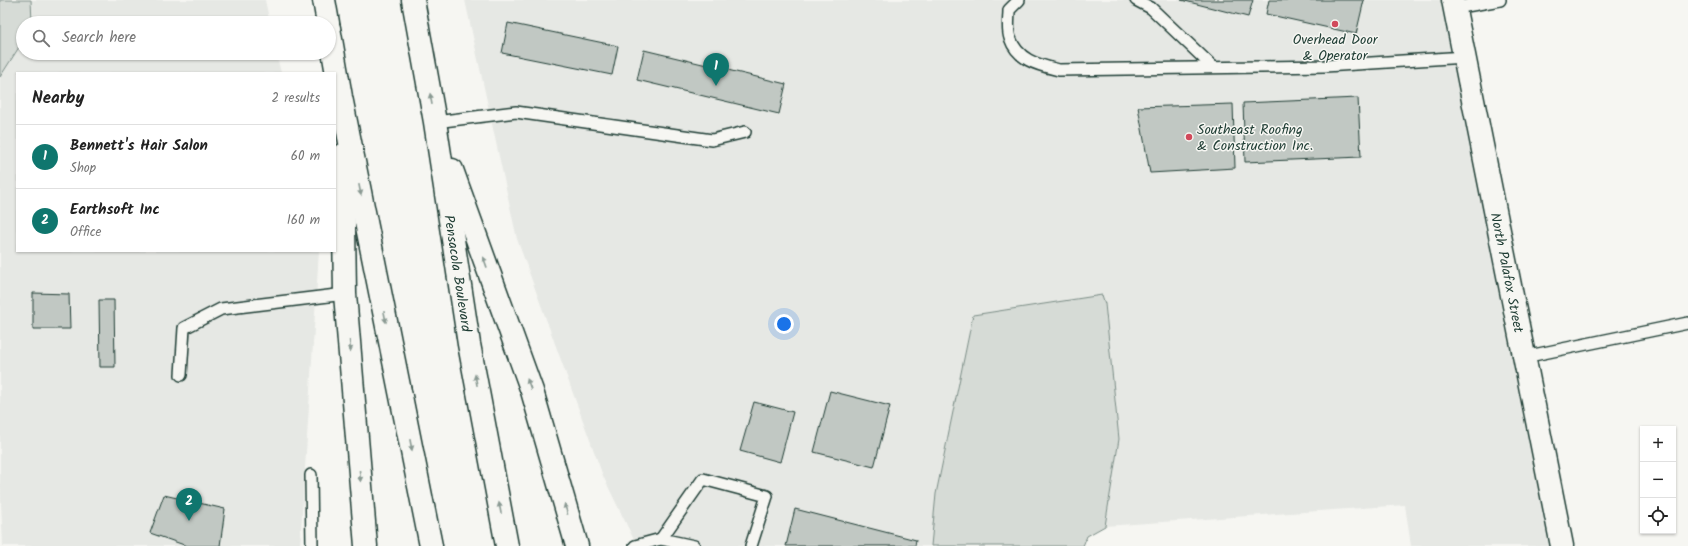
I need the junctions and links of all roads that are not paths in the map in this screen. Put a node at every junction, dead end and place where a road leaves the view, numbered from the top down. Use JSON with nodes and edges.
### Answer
{"nodes":[{"id":1,"x":324,"y":0,"type":"edge"},
{"id":2,"x":413,"y":0,"type":"edge"},
{"id":3,"x":1019,"y":0,"type":"edge"},
{"id":4,"x":1136,"y":0,"type":"edge"},
{"id":5,"x":1500,"y":0,"type":"edge"},
{"id":6,"x":1454,"y":4,"type":"edge"},
{"id":7,"x":327,"y":16,"type":"edge"},
{"id":8,"x":1465,"y":57,"type":"junction"},
{"id":9,"x":335,"y":60,"type":"edge"},
{"id":10,"x":1213,"y":67,"type":"junction"},
{"id":11,"x":342,"y":98,"type":"junction"},
{"id":12,"x":434,"y":122,"type":"junction"},
{"id":13,"x":745,"y":132,"type":"dead end"},
{"id":14,"x":346,"y":294,"type":"junction"},
{"id":15,"x":1688,"y":323,"type":"edge"},
{"id":16,"x":1524,"y":356,"type":"junction"},
{"id":17,"x":181,"y":375,"type":"dead end"},
{"id":18,"x":311,"y":475,"type":"dead end"},
{"id":19,"x":661,"y":539,"type":"junction"},
{"id":20,"x":312,"y":546,"type":"edge"},
{"id":21,"x":366,"y":546,"type":"edge"},
{"id":22,"x":431,"y":546,"type":"edge"},
{"id":23,"x":507,"y":546,"type":"edge"},
{"id":24,"x":577,"y":546,"type":"edge"},
{"id":25,"x":635,"y":546,"type":"edge"},
{"id":26,"x":694,"y":546,"type":"edge"},
{"id":27,"x":751,"y":546,"type":"edge"},
{"id":28,"x":1562,"y":546,"type":"edge"}],
"edges":[{"from":1,"to":7,"type":"main road"},
{"from":12,"to":2,"type":"main road","name":"Pensacola Boulevard","one_way":true},
{"from":3,"to":10,"type":"lane"},
{"from":4,"to":10,"type":"lane"},
{"from":5,"to":6,"type":"lane"},
{"from":6,"to":8,"type":"main road","name":"North Palafox Street"},
{"from":8,"to":10,"type":"lane"},
{"from":8,"to":16,"type":"main road","name":"North Palafox Street"},
{"from":9,"to":11,"type":"main road"},
{"from":11,"to":14,"type":"main road"},
{"from":11,"to":22,"type":"main road","one_way":true},
{"from":12,"to":13,"type":"lane"},
{"from":23,"to":12,"type":"main road","name":"Pensacola Boulevard","one_way":true},
{"from":24,"to":12,"type":"main road","one_way":true},
{"from":14,"to":17,"type":"lane"},
{"from":14,"to":21,"type":"main road","one_way":true},
{"from":15,"to":16,"type":"lane"},
{"from":16,"to":28,"type":"main road","name":"North Palafox Street"},
{"from":18,"to":20,"type":"lane"},
{"from":19,"to":25,"type":"lane"},
{"from":19,"to":26,"type":"lane"},
{"from":19,"to":27,"type":"lane"}]}
